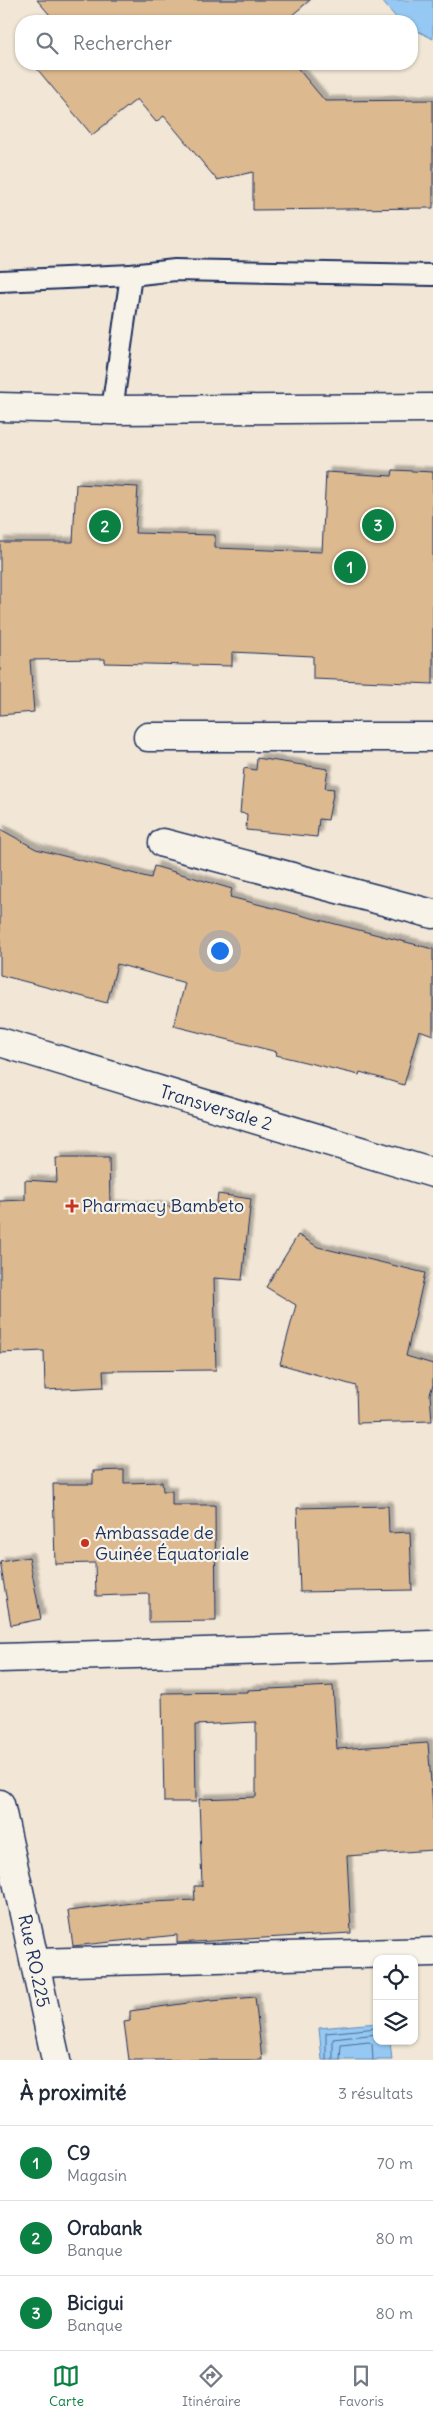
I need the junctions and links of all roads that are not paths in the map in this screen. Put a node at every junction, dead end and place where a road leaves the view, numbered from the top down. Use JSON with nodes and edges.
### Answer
{"nodes":[{"id":1,"x":131,"y":275,"type":"junction"},
{"id":2,"x":433,"y":275,"type":"edge"},
{"id":3,"x":0,"y":281,"type":"edge"},
{"id":4,"x":0,"y":407,"type":"edge"},
{"id":5,"x":433,"y":408,"type":"edge"},
{"id":6,"x":112,"y":410,"type":"junction"},
{"id":7,"x":148,"y":737,"type":"dead end"},
{"id":8,"x":433,"y":737,"type":"edge"},
{"id":9,"x":163,"y":843,"type":"dead end"},
{"id":10,"x":433,"y":914,"type":"edge"},
{"id":11,"x":0,"y":1042,"type":"edge"},
{"id":12,"x":433,"y":1173,"type":"edge"},
{"id":13,"x":433,"y":1645,"type":"edge"},
{"id":14,"x":0,"y":1658,"type":"edge"},
{"id":15,"x":0,"y":1804,"type":"edge"},
{"id":16,"x":433,"y":1952,"type":"edge"},
{"id":17,"x":35,"y":1963,"type":"junction"},
{"id":18,"x":56,"y":2060,"type":"edge"}],
"edges":[{"from":1,"to":2,"type":"lane"},
{"from":1,"to":3,"type":"lane"},
{"from":1,"to":6,"type":"lane"},
{"from":4,"to":6,"type":"street"},
{"from":5,"to":6,"type":"street"},
{"from":7,"to":8,"type":"street"},
{"from":9,"to":10,"type":"street"},
{"from":11,"to":12,"type":"street","name":"Transversale 2"},
{"from":13,"to":14,"type":"street"},
{"from":15,"to":17,"type":"street","name":"Rue RO.225"},
{"from":16,"to":17,"type":"street"},
{"from":17,"to":18,"type":"street","name":"Rue RO.225"}]}
